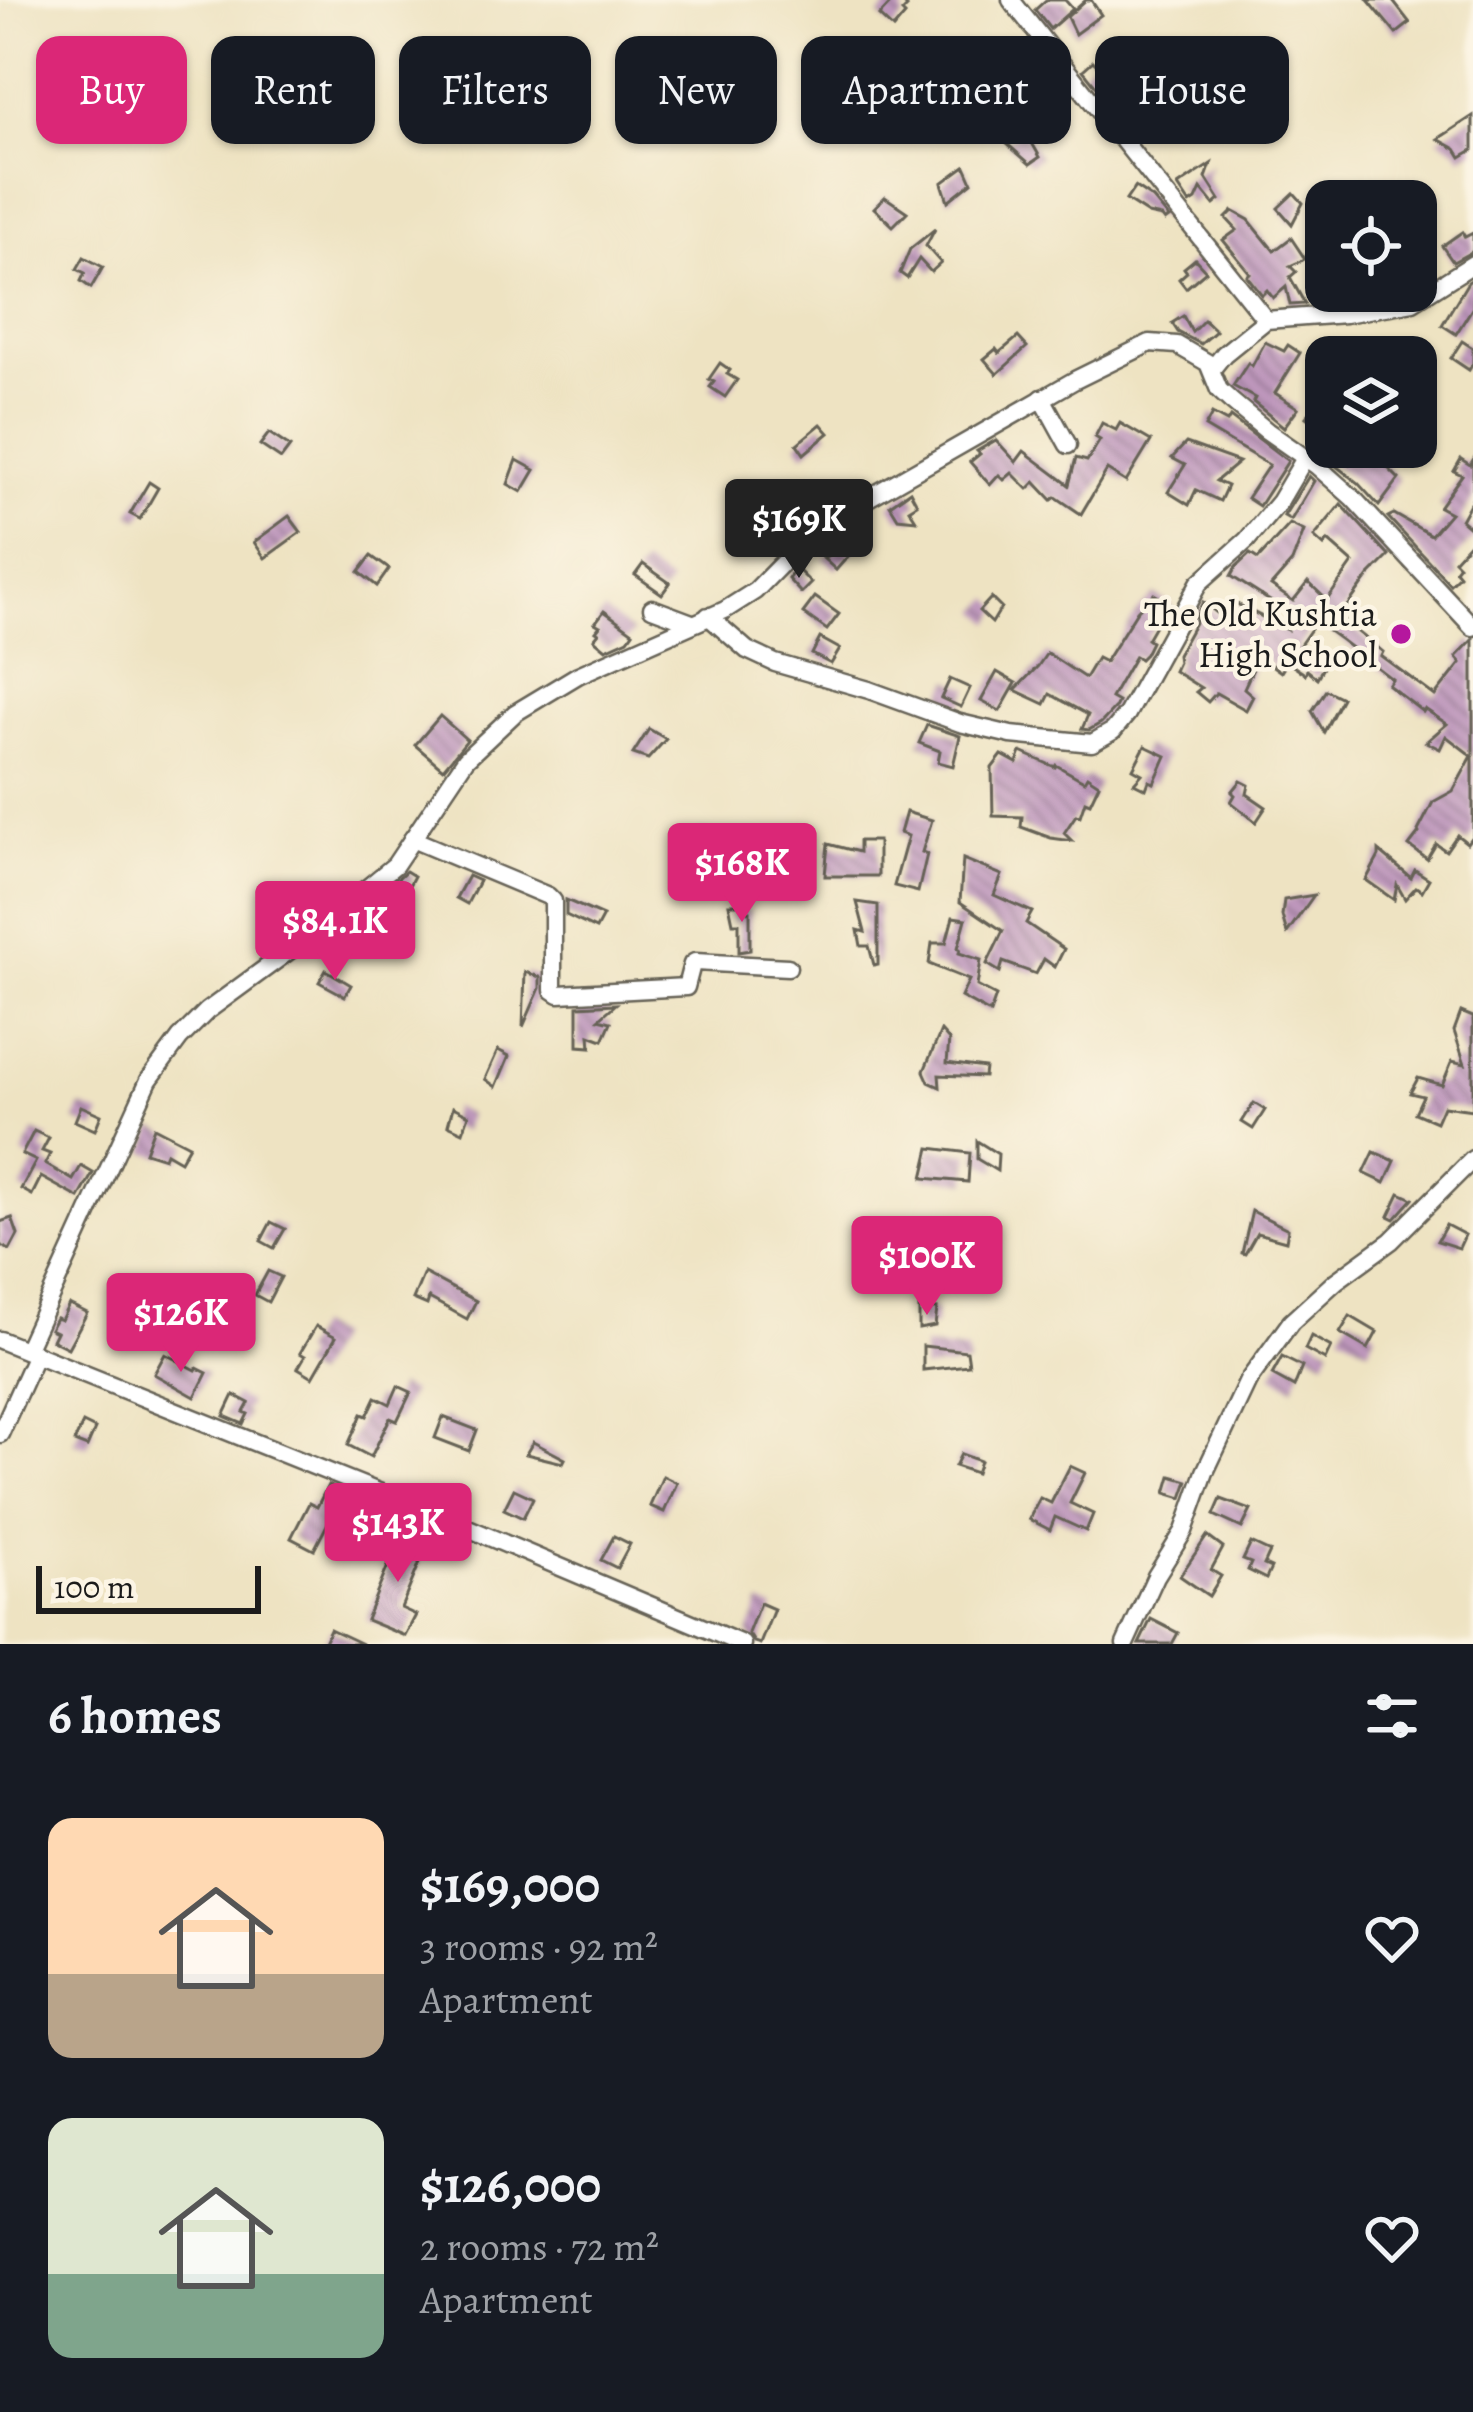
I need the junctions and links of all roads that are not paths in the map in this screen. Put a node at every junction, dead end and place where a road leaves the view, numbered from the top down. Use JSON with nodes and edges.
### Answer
{"nodes":[{"id":1,"x":1011,"y":0,"type":"edge"},
{"id":2,"x":1473,"y":264,"type":"edge"},
{"id":3,"x":1265,"y":320,"type":"junction"},
{"id":4,"x":1212,"y":369,"type":"junction"},
{"id":5,"x":1042,"y":398,"type":"junction"},
{"id":6,"x":1068,"y":445,"type":"dead end"},
{"id":7,"x":1305,"y":458,"type":"joint"},
{"id":8,"x":1317,"y":468,"type":"edge"},
{"id":9,"x":652,"y":608,"type":"dead end"},
{"id":10,"x":700,"y":620,"type":"junction"},
{"id":11,"x":1473,"y":627,"type":"edge"},
{"id":12,"x":412,"y":839,"type":"junction"},
{"id":13,"x":788,"y":967,"type":"dead end"},
{"id":14,"x":1473,"y":1160,"type":"edge"},
{"id":15,"x":0,"y":1340,"type":"edge"},
{"id":16,"x":31,"y":1352,"type":"junction"},
{"id":17,"x":0,"y":1434,"type":"edge"},
{"id":18,"x":742,"y":1644,"type":"edge"},
{"id":19,"x":1125,"y":1644,"type":"edge"}],
"edges":[{"from":1,"to":3,"type":"street"},
{"from":2,"to":3,"type":"street"},
{"from":3,"to":4,"type":"street"},
{"from":4,"to":5,"type":"street"},
{"from":4,"to":7,"type":"street"},
{"from":5,"to":6,"type":"street"},
{"from":5,"to":10,"type":"street"},
{"from":7,"to":10,"type":"street"},
{"from":8,"to":11,"type":"street"},
{"from":9,"to":10,"type":"street"},
{"from":10,"to":12,"type":"street"},
{"from":12,"to":13,"type":"street"},
{"from":12,"to":16,"type":"street"},
{"from":14,"to":19,"type":"street"},
{"from":15,"to":16,"type":"street"},
{"from":16,"to":17,"type":"street"},
{"from":16,"to":18,"type":"street"}]}
